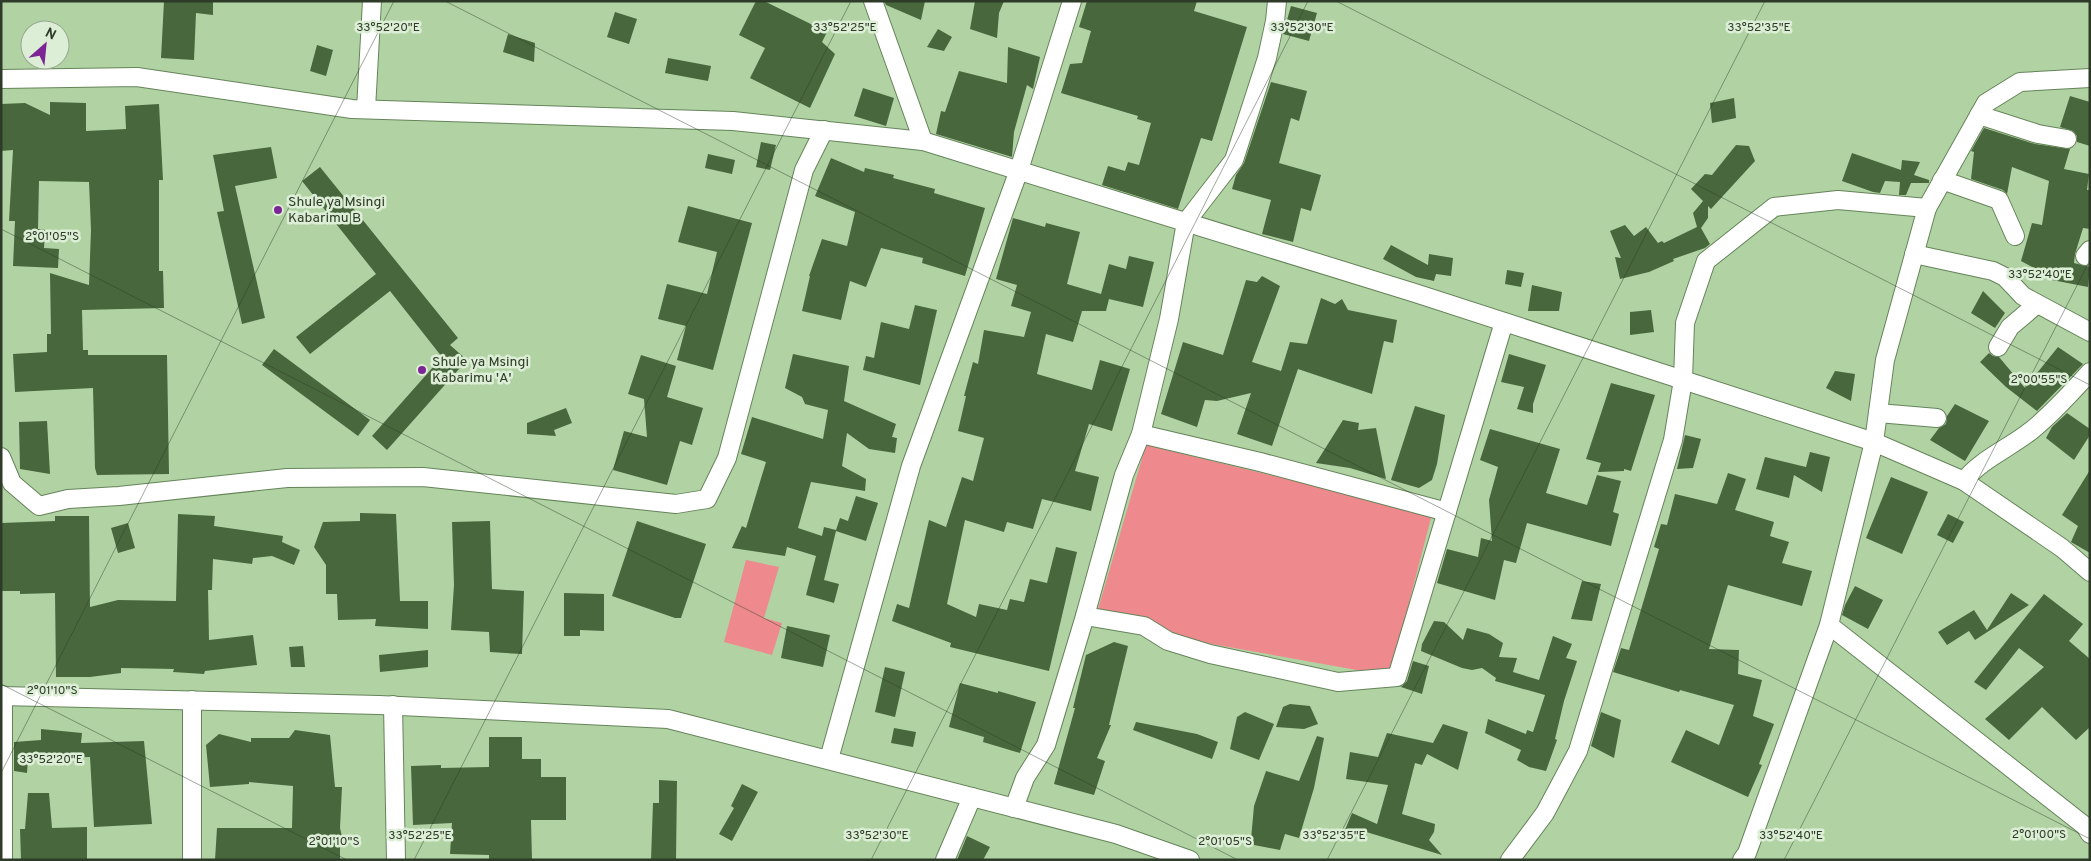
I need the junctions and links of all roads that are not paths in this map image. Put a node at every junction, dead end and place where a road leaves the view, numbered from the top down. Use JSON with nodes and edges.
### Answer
{"nodes":[{"id":1,"x":372,"y":1,"type":"edge"},
{"id":2,"x":873,"y":1,"type":"edge"},
{"id":3,"x":1072,"y":1,"type":"edge"},
{"id":4,"x":1277,"y":1,"type":"edge"},
{"id":5,"x":2090,"y":78,"type":"edge"},
{"id":6,"x":1,"y":79,"type":"edge"},
{"id":7,"x":366,"y":109,"type":"junction"},
{"id":8,"x":1979,"y":115,"type":"junction"},
{"id":9,"x":824,"y":130,"type":"junction"},
{"id":10,"x":2067,"y":139,"type":"dead end"},
{"id":11,"x":923,"y":141,"type":"junction"},
{"id":12,"x":1019,"y":170,"type":"junction"},
{"id":13,"x":1942,"y":180,"type":"junction"},
{"id":14,"x":1927,"y":208,"type":"junction"},
{"id":15,"x":1186,"y":222,"type":"junction"},
{"id":16,"x":2015,"y":236,"type":"dead end"},
{"id":17,"x":1914,"y":254,"type":"junction"},
{"id":18,"x":2037,"y":304,"type":"junction"},
{"id":19,"x":1504,"y":322,"type":"junction"},
{"id":20,"x":2090,"y":332,"type":"edge"},
{"id":21,"x":1998,"y":347,"type":"dead end"},
{"id":22,"x":2090,"y":372,"type":"edge"},
{"id":23,"x":1683,"y":380,"type":"junction"},
{"id":24,"x":1878,"y":413,"type":"junction"},
{"id":25,"x":1937,"y":418,"type":"dead end"},
{"id":26,"x":1141,"y":434,"type":"junction"},
{"id":27,"x":1874,"y":442,"type":"junction"},
{"id":28,"x":1,"y":457,"type":"edge"},
{"id":29,"x":1964,"y":481,"type":"junction"},
{"id":30,"x":1447,"y":512,"type":"junction"},
{"id":31,"x":2090,"y":572,"type":"edge"},
{"id":32,"x":1085,"y":616,"type":"junction"},
{"id":33,"x":1830,"y":625,"type":"junction"},
{"id":34,"x":2,"y":695,"type":"edge"},
{"id":35,"x":192,"y":700,"type":"junction"},
{"id":36,"x":393,"y":705,"type":"junction"},
{"id":37,"x":829,"y":759,"type":"junction"},
{"id":38,"x":972,"y":796,"type":"junction"},
{"id":39,"x":1014,"y":808,"type":"junction"},
{"id":40,"x":2090,"y":834,"type":"edge"},
{"id":41,"x":3,"y":860,"type":"edge"},
{"id":42,"x":192,"y":860,"type":"edge"},
{"id":43,"x":396,"y":860,"type":"edge"},
{"id":44,"x":945,"y":860,"type":"edge"},
{"id":45,"x":1190,"y":860,"type":"edge"},
{"id":46,"x":1510,"y":860,"type":"edge"},
{"id":47,"x":1742,"y":860,"type":"edge"}],
"edges":[{"from":1,"to":7,"type":"street"},
{"from":2,"to":11,"type":"street"},
{"from":3,"to":12,"type":"street"},
{"from":4,"to":15,"type":"street"},
{"from":5,"to":8,"type":"street"},
{"from":6,"to":7,"type":"street"},
{"from":7,"to":9,"type":"street"},
{"from":8,"to":10,"type":"street"},
{"from":8,"to":13,"type":"street"},
{"from":9,"to":11,"type":"street"},
{"from":9,"to":28,"type":"street"},
{"from":11,"to":12,"type":"street"},
{"from":12,"to":15,"type":"street"},
{"from":12,"to":37,"type":"street"},
{"from":13,"to":14,"type":"street"},
{"from":13,"to":16,"type":"street"},
{"from":14,"to":17,"type":"street"},
{"from":14,"to":23,"type":"street"},
{"from":15,"to":19,"type":"street"},
{"from":15,"to":26,"type":"street"},
{"from":17,"to":18,"type":"street"},
{"from":17,"to":24,"type":"street"},
{"from":18,"to":20,"type":"street"},
{"from":18,"to":21,"type":"street"},
{"from":19,"to":23,"type":"street"},
{"from":19,"to":30,"type":"street"},
{"from":22,"to":29,"type":"street"},
{"from":23,"to":27,"type":"street"},
{"from":23,"to":46,"type":"street"},
{"from":24,"to":25,"type":"street"},
{"from":24,"to":27,"type":"street"},
{"from":26,"to":30,"type":"street"},
{"from":26,"to":32,"type":"street"},
{"from":27,"to":29,"type":"street"},
{"from":27,"to":33,"type":"street"},
{"from":29,"to":31,"type":"street"},
{"from":30,"to":32,"type":"street"},
{"from":32,"to":39,"type":"street"},
{"from":33,"to":40,"type":"street"},
{"from":33,"to":47,"type":"street"},
{"from":34,"to":35,"type":"street"},
{"from":34,"to":41,"type":"street"},
{"from":35,"to":36,"type":"street"},
{"from":35,"to":42,"type":"street"},
{"from":36,"to":37,"type":"street"},
{"from":36,"to":43,"type":"street"},
{"from":37,"to":38,"type":"street"},
{"from":38,"to":39,"type":"street"},
{"from":38,"to":44,"type":"street"},
{"from":39,"to":45,"type":"street"}]}
